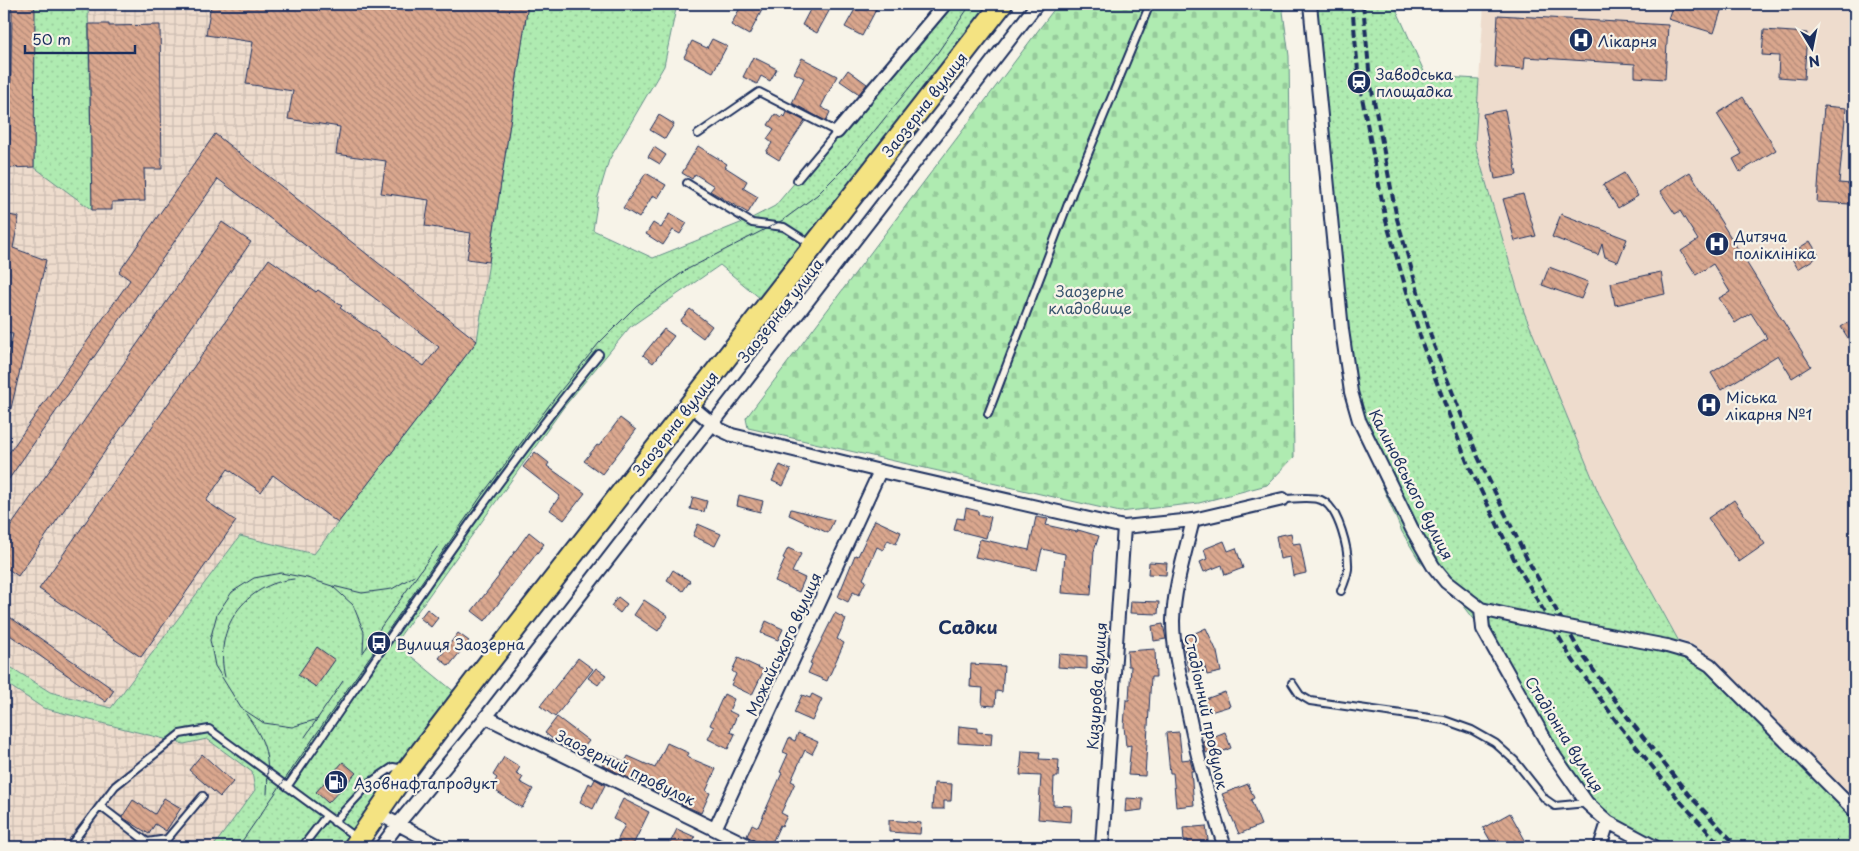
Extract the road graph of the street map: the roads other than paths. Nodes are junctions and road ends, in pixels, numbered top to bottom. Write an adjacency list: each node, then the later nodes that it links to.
1 (945, 4): 6 (street)
2 (1002, 4): 10 (main road, Заозерна вулиця)
3 (1036, 4): 14 (street, Заозерная улица)
4 (1150, 4): 13 (lane)
5 (1310, 4): 20 (street, Калиновського вулиця)
6 (837, 132): 7 (lane); 8 (lane)
7 (698, 134)
8 (797, 180)
9 (687, 183): 10 (lane)
10 (813, 246): 12 (main road, Заозерна вулиця)
11 (600, 354): 24 (lane)
12 (690, 405): 14 (street); 23 (main road, Заозерна вулиця)
13 (988, 414)
14 (713, 424): 15 (street); 22 (street, Заозерная улица)
15 (880, 471): 18 (street); 34 (street, Можайського вулиця)
16 (1283, 499): 17 (street); 19 (lane)
17 (1193, 520): 18 (street); 42 (street, Стадіонний провулок)
18 (1124, 527): 41 (street, Кизирова вулиця)
19 (1342, 591)
20 (1481, 609): 26 (street, Стадіонна вулиця); 28 (street, Калиновського вулиця, bridge)
21 (1292, 683): 26 (lane)
22 (486, 717): 33 (street, Заозерная улица); 34 (street, Заозерний провулок)
23 (407, 770): 29 (main road, Заозерна вулиця); 31 (lane)
24 (287, 787): 27 (lane); 30 (lane)
25 (203, 796): 27 (lane)
26 (1587, 804): 32 (street, Стадіонна вулиця)
27 (100, 806): 36 (lane)
28 (1855, 811)
29 (377, 813): 33 (street); 35 (main road, Заозерна вулиця)
30 (326, 816): 31 (lane); 37 (lane)
31 (334, 822): 35 (lane)
32 (1608, 822): 43 (street); 44 (street, Стадіонна вулиця)
33 (398, 824): 38 (street, Заозерная улица); 39 (street)
34 (715, 829): 40 (street, Заозерний провулок)
35 (356, 844)
36 (70, 847)
37 (302, 847)
38 (381, 847)
39 (441, 847)
40 (751, 847)
41 (1102, 847)
42 (1225, 847)
43 (1600, 847)
44 (1655, 847)

